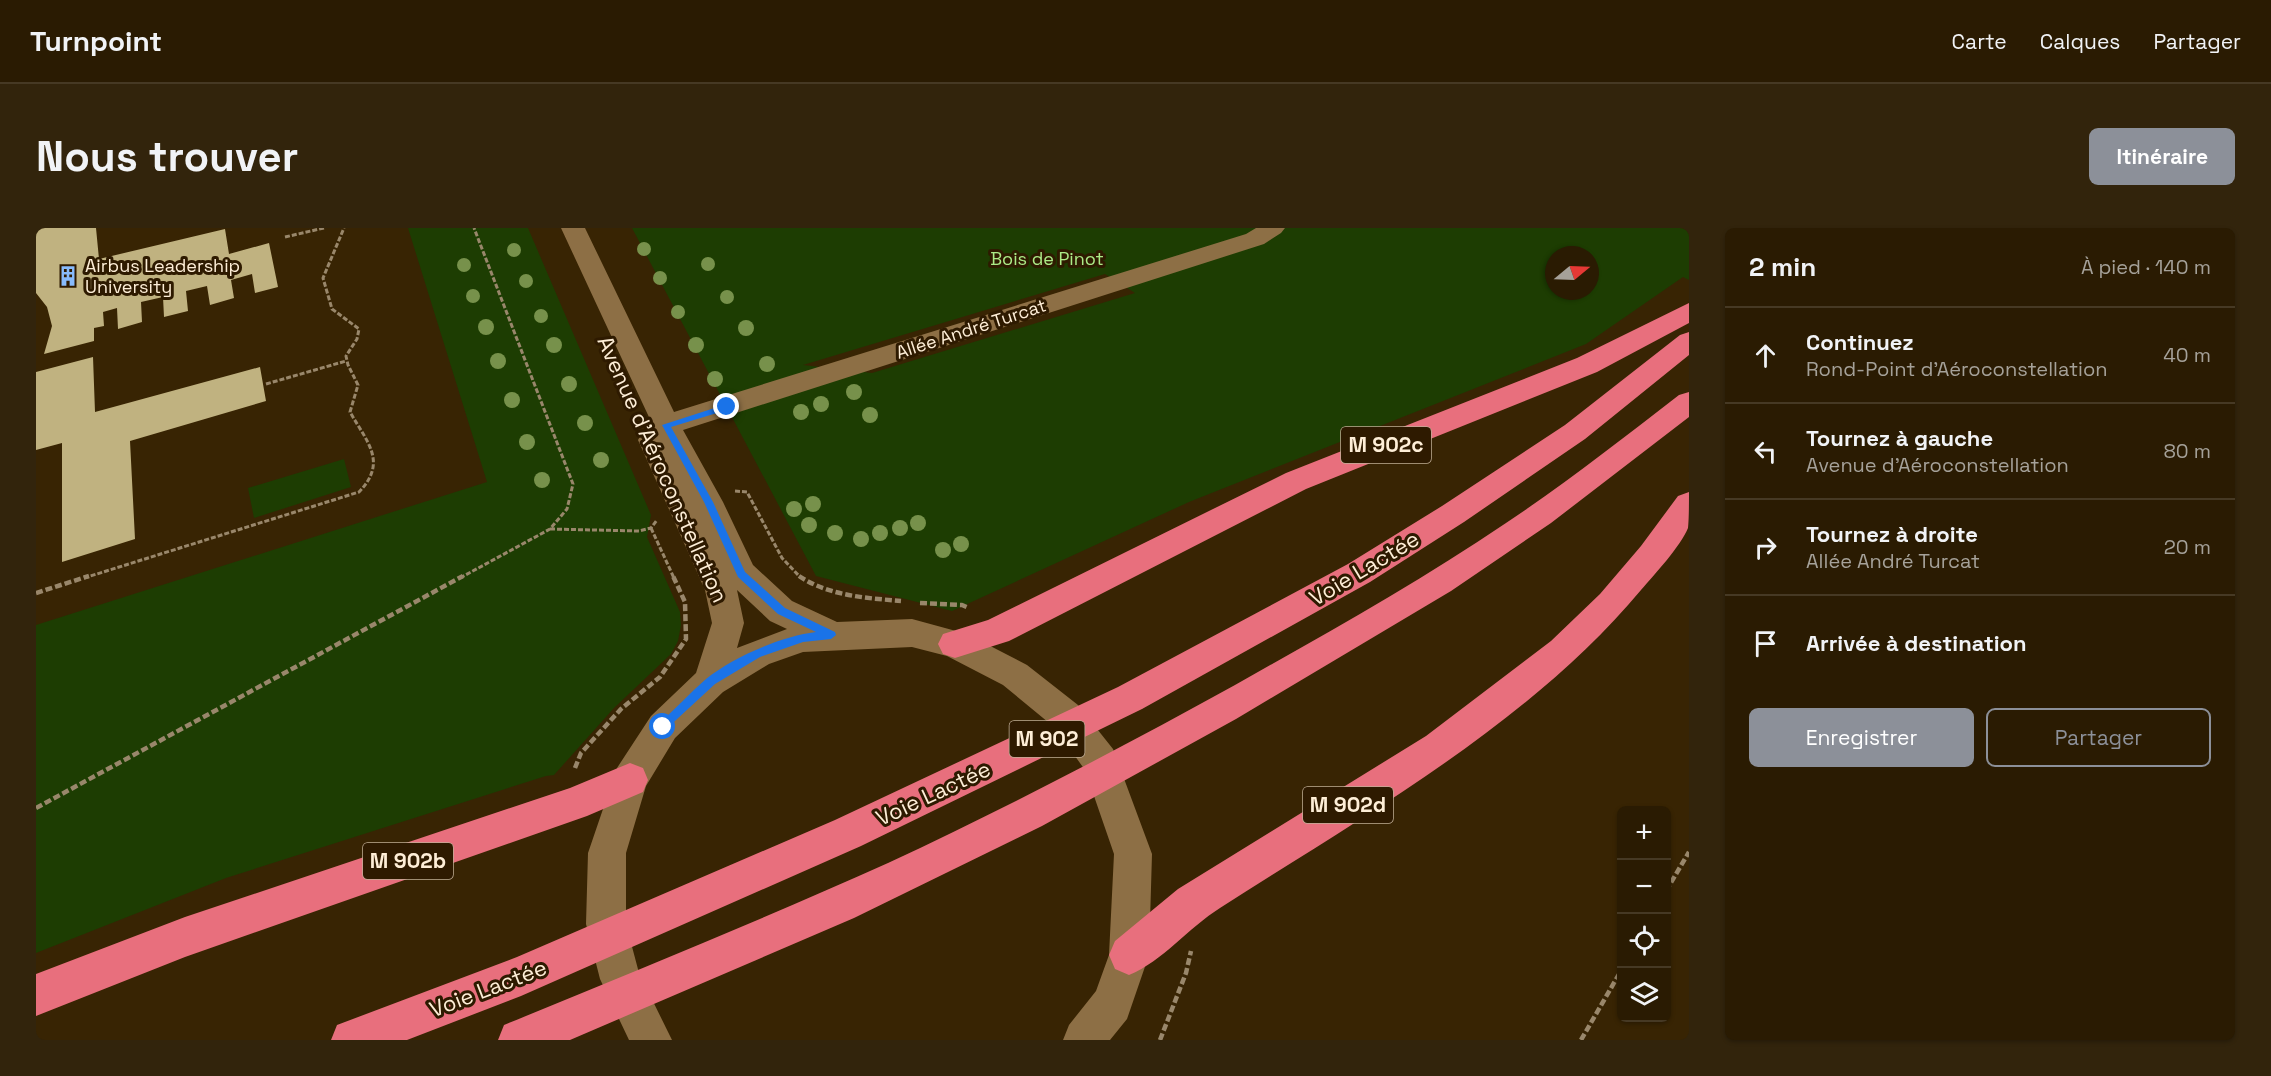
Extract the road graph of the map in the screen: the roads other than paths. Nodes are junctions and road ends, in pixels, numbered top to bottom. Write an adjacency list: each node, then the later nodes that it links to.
1 (554, 228): 11 (street, Avenue d'Aéroconstellation)
2 (573, 228): 7 (street, Avenue d'Aéroconstellation)
3 (1273, 228): 7 (street, Allée André Turcat)
4 (1689, 312): 10 (highway, M 902c)
5 (1689, 341): 15 (highway, Voie Lactée / M 902)
6 (1689, 402): 16 (highway, M 902)
7 (666, 425): 9 (street, Avenue d'Aéroconstellation)
8 (1689, 504): 13 (highway, M 902d)
9 (831, 635): 10 (street); 11 (street)
10 (955, 644): 13 (street)
11 (711, 681): 12 (street)
12 (630, 780): 14 (highway, M 902b); 17 (street)
13 (1129, 955): 18 (street)
14 (36, 995)
15 (352, 1040)
16 (519, 1040)
17 (651, 1040)
18 (1084, 1040)

